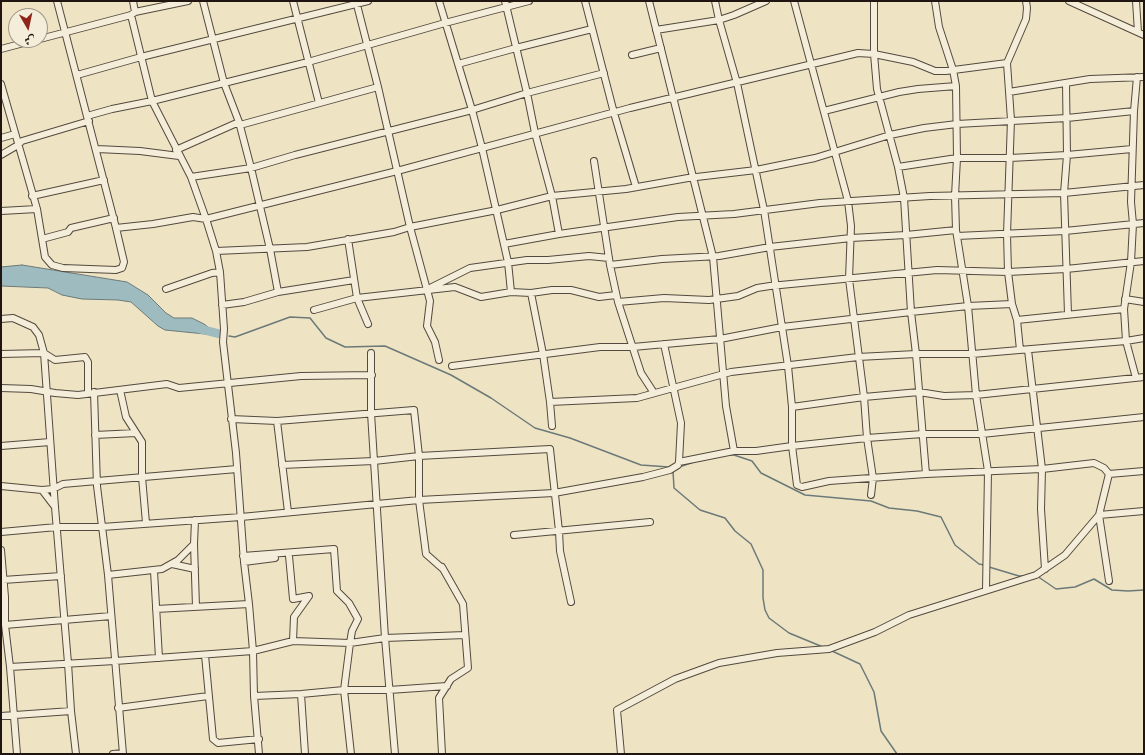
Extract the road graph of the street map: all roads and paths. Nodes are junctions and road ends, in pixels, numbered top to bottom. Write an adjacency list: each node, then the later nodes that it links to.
1 (57, 1): 27 (street)
2 (133, 1): 21 (street)
3 (188, 1): 21 (street)
4 (203, 1): 30 (street)
5 (293, 1): 22 (street)
6 (368, 1): 19 (street)
7 (439, 1): 24 (street)
8 (529, 1): 20 (street)
9 (585, 1): 25 (street)
10 (649, 1): 26 (street)
11 (715, 1): 23 (street)
12 (766, 1): 23 (street)
13 (794, 1): 40 (street)
14 (874, 1): 34 (street)
15 (935, 1): 41 (street)
16 (1026, 1): 38 (street)
17 (1069, 1): 28 (street)
18 (1136, 1): 28 (street)
19 (357, 3): 22 (street); 31 (street)
20 (506, 4): 24 (street); 32 (street)
21 (133, 13): 27 (street); 36 (street)
22 (297, 18): 30 (street); 37 (street)
23 (719, 20): 26 (street); 47 (street)
24 (445, 22): 31 (street); 39 (street)
25 (592, 29): 32 (street); 42 (street)
26 (656, 30): 33 (street)
27 (66, 31): 29 (street); 43 (street)
28 (1141, 33)
29 (48, 37)
30 (214, 40): 36 (street); 46 (street)
31 (367, 44): 37 (street); 51 (street)
32 (516, 48): 39 (street); 53 (street)
33 (661, 48): 35 (street); 55 (street)
34 (874, 54): 40 (street); 41 (street); 54 (street)
35 (632, 56)
36 (141, 57): 43 (street); 57 (street)
37 (308, 62): 46 (street); 58 (street)
38 (1007, 63): 41 (street); 52 (street)
39 (458, 64): 59 (street)
40 (811, 64): 47 (street); 61 (street)
41 (953, 70): 50 (street)
42 (604, 73): 53 (street); 62 (street)
43 (77, 75): 64 (street)
44 (1137, 77): 45 (street); 48 (street); 60 (street)
45 (1144, 77)
46 (224, 83): 57 (street); 66 (street)
47 (737, 83): 55 (street); 86 (street)
48 (1066, 83): 52 (street); 63 (street)
49 (1, 84): 56 (street)
50 (956, 86): 54 (street); 67 (street)
51 (378, 87): 58 (street); 68 (street)
52 (1009, 92): 65 (street)
53 (527, 93): 59 (street); 69 (street)
54 (879, 97): 61 (street); 71 (street)
55 (673, 98): 62 (street); 89 (street)
56 (3, 100): 70 (street)
57 (152, 101): 64 (street); 78 (street)
58 (319, 103): 66 (street)
59 (472, 110): 68 (street); 74 (street)
60 (1134, 111): 63 (street); 76 (street)
61 (824, 112): 77 (street)
62 (614, 113): 69 (street); 92 (street)
63 (1067, 118): 65 (street); 80 (street)
64 (88, 119): 73 (street); 75 (street)
65 (1011, 120): 67 (street); 82 (street)
66 (239, 124): 78 (street); 85 (street)
67 (956, 124): 71 (street); 81 (street)
68 (388, 132): 85 (street); 87 (street)
69 (535, 133): 74 (street); 98 (street)
70 (15, 134): 72 (street); 73 (street)
71 (890, 135): 77 (street); 84 (street)
72 (1, 138)
73 (18, 145): 79 (street); 97 (street)
74 (482, 148): 87 (street); 104 (street)
75 (97, 149): 78 (street); 90 (street)
76 (1132, 149): 80 (street); 93 (street)
77 (835, 152): 86 (street); 101 (street)
78 (178, 153): 88 (street)
79 (1, 155)
80 (1067, 155): 82 (street); 95 (street)
81 (958, 158): 82 (street); 84 (street); 99 (street)
82 (1010, 158): 96 (street)
83 (594, 161): 94 (street)
84 (898, 167): 100 (street)
85 (251, 168): 88 (street); 102 (street)
86 (756, 170): 89 (street); 105 (street)
87 (397, 171): 102 (street); 112 (street)
88 (191, 177): 109 (street)
89 (692, 178): 92 (street); 107 (street)
90 (104, 180): 97 (street); 108 (street)
91 (1144, 185): 93 (street)
92 (636, 187): 94 (street)
93 (1132, 187): 95 (street); 111 (street)
94 (598, 192): 98 (street); 113 (street)
95 (1064, 193): 96 (street); 115 (street)
96 (1009, 195): 99 (street); 118 (street)
97 (32, 196): 103 (street)
98 (552, 196): 104 (street); 117 (street)
99 (955, 196): 100 (street); 116 (street)
100 (904, 198): 101 (street); 119 (street)
101 (848, 201): 105 (street); 120 (street)
102 (259, 206): 109 (street); 125 (street)
103 (36, 209): 106 (street); 121 (street)
104 (496, 210): 112 (street); 123 (street)
105 (764, 210): 107 (street); 124 (street)
106 (1, 211)
107 (703, 215): 113 (street); 127 (street)
108 (114, 218): 114 (street); 121 (street)
109 (206, 219): 114 (street); 126 (street)
110 (1144, 223): 111 (street)
111 (1133, 224): 115 (street); 131 (street)
112 (410, 227): 122 (street); 141 (street)
113 (604, 227): 117 (street); 130 (street)
114 (116, 228): 121 (street)
115 (1065, 231): 118 (street); 132 (street)
116 (957, 233): 118 (street); 119 (street); 133 (street)
117 (559, 234): 123 (street)
118 (1007, 234): 135 (street)
119 (906, 235): 120 (street); 136 (street)
120 (851, 238): 124 (street); 137 (street)
121 (42, 239)
122 (348, 239): 125 (street); 138 (street)
123 (504, 244): 129 (street)
124 (770, 247): 127 (street); 139 (street)
125 (270, 248): 126 (street); 142 (street)
126 (216, 251): 134 (street)
127 (713, 257): 130 (street); 147 (street)
128 (1144, 261): 131 (street)
129 (508, 262): 130 (street); 141 (street); 143 (street)
130 (609, 262): 145 (street)
131 (1131, 262): 132 (street); 148 (street)
132 (1066, 269): 135 (street); 157 (street)
133 (962, 270): 135 (street); 136 (street); 153 (street)
134 (220, 272): 140 (street); 152 (street)
135 (1008, 272): 151 (street)
136 (908, 273): 137 (street); 156 (street)
137 (849, 278): 139 (street); 159 (street)
138 (354, 280): 142 (street); 146 (street)
139 (777, 286): 147 (street); 162 (street)
140 (166, 290)
141 (426, 290): 143 (street); 146 (street); 177 (street)
142 (278, 292): 152 (street)
143 (511, 292): 144 (street)
144 (531, 293): 145 (street); 173 (street)
145 (616, 295): 149 (street)
146 (357, 298): 155 (street); 161 (street)
147 (716, 299): 149 (street); 164 (street)
148 (1125, 299): 150 (street); 154 (street)
149 (618, 302): 167 (street)
150 (1144, 302)
151 (1012, 304): 153 (street); 160 (street)
152 (222, 305): 184 (street)
153 (968, 306): 156 (street); 175 (street)
154 (1124, 309): 157 (street); 165 (street)
155 (314, 310)
156 (911, 312): 159 (street); 174 (street)
157 (1068, 314): 160 (street)
158 (1, 319): 170 (street)
159 (854, 319): 162 (street); 176 (street)
160 (1017, 320): 168 (street)
161 (368, 324)
162 (782, 327): 164 (street); 179 (street)
163 (1144, 338): 165 (street)
164 (720, 339): 166 (street); 180 (street)
165 (1126, 341): 169 (street); 183 (street)
166 (664, 344): 167 (street); 185 (street)
167 (633, 347): 173 (street); 192 (street)
168 (1020, 350): 169 (street); 175 (street)
169 (1028, 350): 188 (street)
170 (44, 353): 172 (street); 189 (street); 191 (street)
171 (371, 353): 181 (street)
172 (1, 354)
173 (543, 354): 178 (street); 195 (street)
174 (916, 354): 175 (street); 176 (street); 190 (street)
175 (972, 354): 193 (street)
176 (858, 357): 179 (street); 194 (street)
177 (439, 360)
178 (452, 366)
179 (788, 366): 180 (street); 196 (street)
180 (724, 374): 185 (street); 211 (street)
181 (372, 375): 184 (street); 197 (street)
182 (1144, 377): 183 (street)
183 (1136, 378): 188 (street)
184 (227, 382): 187 (street); 199 (street)
185 (673, 387): 192 (street); 214 (street)
186 (1, 388): 189 (street)
187 (120, 390): 191 (street); 203 (street)
188 (1032, 390): 193 (street); 202 (street)
189 (46, 392): 191 (street); 208 (street)
190 (919, 392): 193 (street); 194 (street); 204 (street)
191 (91, 393): 206 (street)
192 (654, 393): 195 (street)
193 (976, 395): 205 (street)
194 (864, 397): 196 (street); 207 (street)
195 (550, 402): 201 (street)
196 (792, 407): 210 (street)
197 (371, 413): 200 (street); 212 (street); 213 (street)
198 (1144, 417): 202 (street)
199 (231, 419): 200 (street); 216 (street)
200 (277, 421): 215 (street)
201 (552, 426)
202 (1037, 428): 205 (street); 217 (street)
203 (136, 433): 206 (street); 222 (street)
204 (923, 434): 205 (street); 207 (street); 220 (street)
205 (982, 434): 218 (street)
206 (95, 435): 224 (street)
207 (867, 438): 210 (street); 223 (street)
208 (50, 442): 209 (street); 226 (street)
209 (1, 446)
210 (792, 446): 211 (street); 223 (street)
211 (734, 451): 214 (street)
212 (419, 456): 213 (street); 228 (street); 230 (street)
213 (374, 461): 215 (street); 231 (street)
214 (679, 462): 228 (street)
215 (282, 466): 234 (street)
216 (237, 469): 222 (street); 236 (street)
217 (1042, 469): 218 (street); 221 (street); 252 (street)
218 (988, 471): 220 (street); 258 (street)
219 (1144, 471): 221 (street)
220 (926, 474): 223 (street)
221 (1109, 474): 235 (street)
222 (142, 477): 224 (street); 239 (street)
223 (874, 478): 229 (street)
224 (97, 480): 226 (street); 241 (street)
225 (1, 486): 227 (street)
226 (53, 489): 227 (street); 232 (street)
227 (42, 490): 232 (street)
228 (554, 493): 230 (street); 242 (street)
229 (872, 495)
230 (420, 500): 231 (street); 267 (street)
231 (376, 504): 234 (street); 268 (street)
232 (55, 507): 240 (street)
233 (1144, 511): 235 (street)
234 (288, 512): 236 (street)
235 (1099, 515): 252 (street); 257 (street)
236 (240, 517): 237 (street); 249 (street)
237 (195, 520): 239 (street); 245 (street)
238 (650, 522): 242 (street)
239 (146, 523): 241 (street)
240 (57, 527): 241 (street); 243 (street); 255 (street)
241 (102, 527): 254 (street)
242 (559, 531): 244 (street); 260 (street)
243 (1, 532)
244 (514, 535)
245 (194, 544): 250 (street); 251 (street)
246 (334, 549): 248 (street); 249 (street); 271 (street)
247 (1, 550): 256 (street)
248 (289, 556): 249 (street); 270 (street)
249 (243, 559): 261 (street)
250 (172, 564): 251 (street); 253 (street)
251 (195, 569): 262 (street)
252 (1045, 569): 258 (street)
253 (154, 570): 254 (street); 263 (street)
254 (108, 575): 264 (street)
255 (61, 576): 256 (street); 265 (street)
256 (3, 580): 259 (street)
257 (1109, 581)
258 (986, 590): 298 (street)
259 (3, 597): 266 (street)
260 (571, 602)
261 (249, 604): 262 (street); 272 (street)
262 (196, 607): 263 (street)
263 (156, 609): 274 (street)
264 (110, 616): 265 (street); 275 (street)
265 (65, 621): 266 (street); 276 (street)
266 (5, 625): 269 (street)
267 (465, 635): 268 (street); 278 (street)
268 (385, 638): 271 (street); 280 (street)
269 (4, 639): 277 (street)
270 (293, 641): 271 (street); 272 (street)
271 (350, 643): 279 (street)
272 (253, 651): 273 (street); 283 (street)
273 (205, 655): 274 (street); 282 (street)
274 (159, 658): 275 (street)
275 (115, 661): 276 (street); 284 (street)
276 (68, 663): 277 (street); 285 (street)
277 (10, 667): 286 (street)
278 (447, 686): 280 (street); 297 (street)
279 (344, 690): 280 (street); 281 (street); 295 (street)
280 (389, 690): 296 (street)
281 (301, 694): 283 (street); 294 (street)
282 (208, 696): 284 (street); 288 (street)
283 (254, 696): 288 (street)
284 (118, 708): 292 (street)
285 (71, 711): 286 (street); 290 (street)
286 (13, 715): 287 (street); 289 (street)
287 (1, 716)
288 (259, 739): 293 (street)
289 (17, 754)
290 (76, 754)
291 (113, 754): 292 (street)
292 (123, 754)
293 (260, 754)
294 (305, 754)
295 (351, 754)
296 (395, 754)
297 (442, 754)
298 (621, 754)

